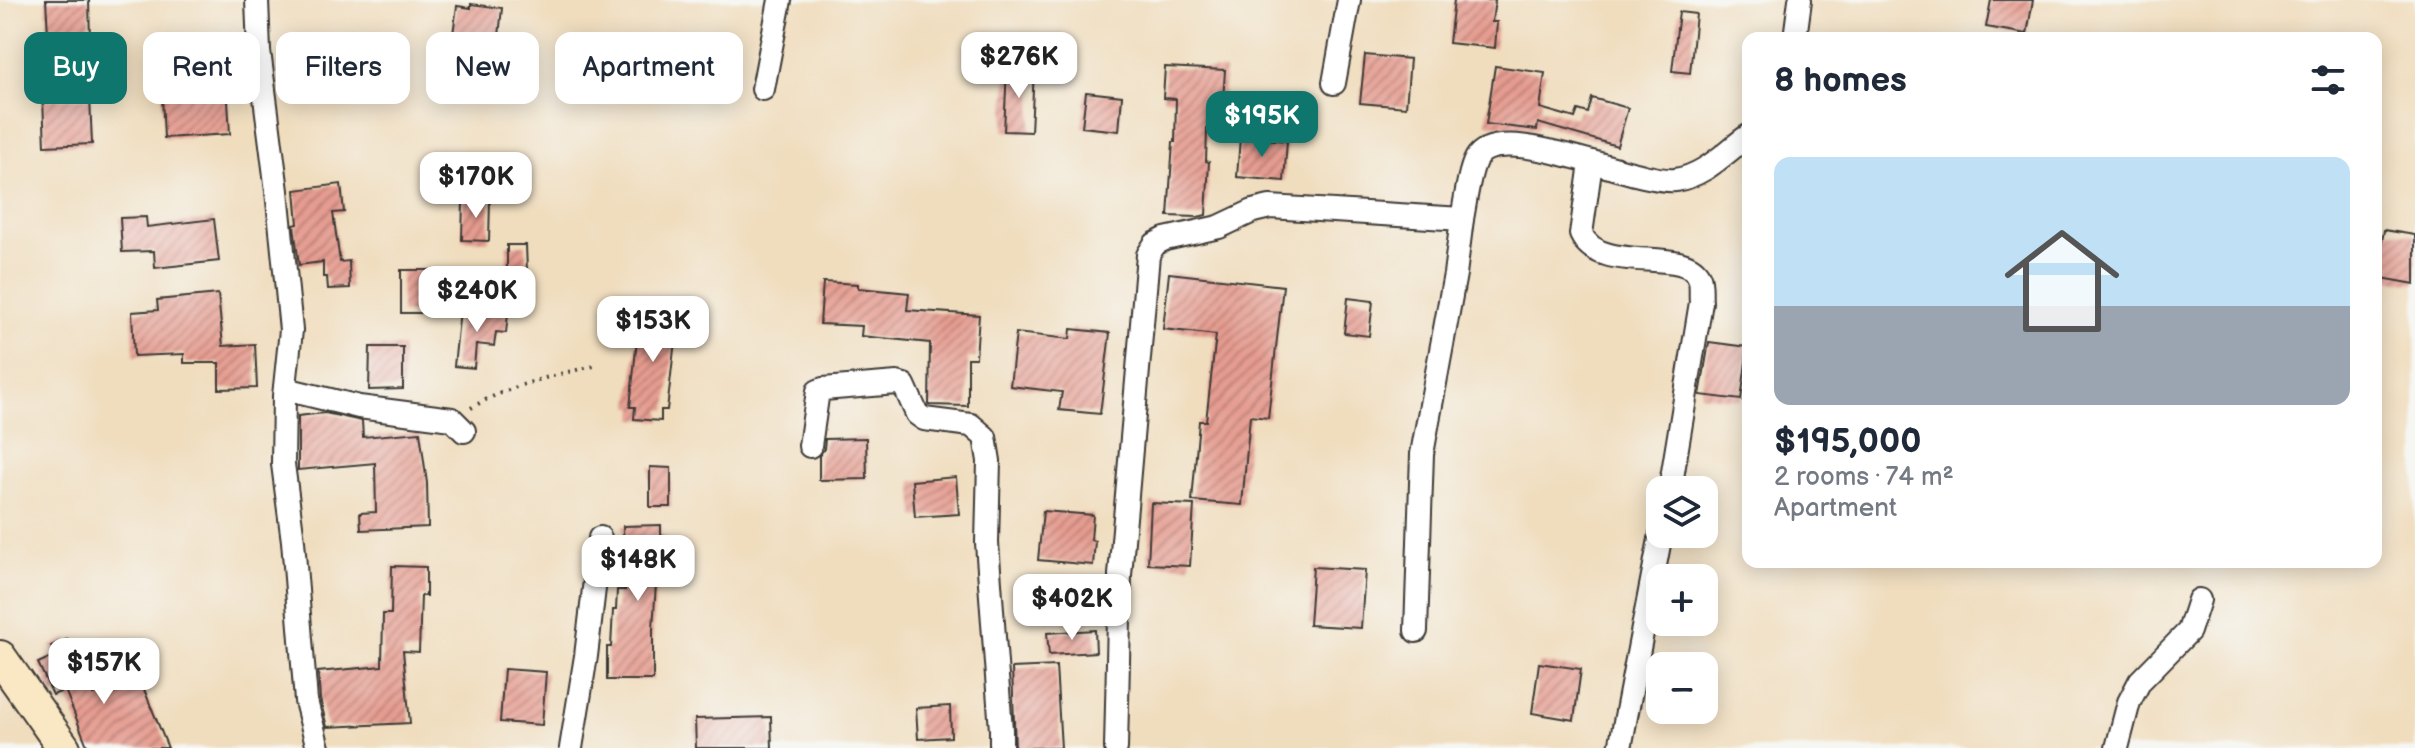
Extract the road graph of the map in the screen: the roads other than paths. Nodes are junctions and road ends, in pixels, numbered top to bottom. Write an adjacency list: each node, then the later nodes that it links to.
1 (257, 0): 11 (street)
2 (780, 0): 7 (street)
3 (1349, 0): 6 (street)
4 (1800, 0): 5 (street)
5 (1796, 32)
6 (1334, 83)
7 (763, 89)
8 (1742, 142): 9 (street)
9 (1591, 163): 10 (street); 14 (street)
10 (1462, 219): 18 (street); 24 (street)
11 (285, 389): 12 (street); 21 (street)
12 (458, 425)
13 (810, 446): 23 (street)
14 (1672, 476)
15 (600, 538): 22 (street)
16 (1658, 548): 25 (street)
17 (2199, 600): 26 (street)
18 (1416, 631)
19 (6, 676): 20 (street)
20 (64, 748)
21 (318, 748)
22 (571, 748)
23 (1001, 748)
24 (1116, 748)
25 (1620, 748)
26 (2117, 748)

